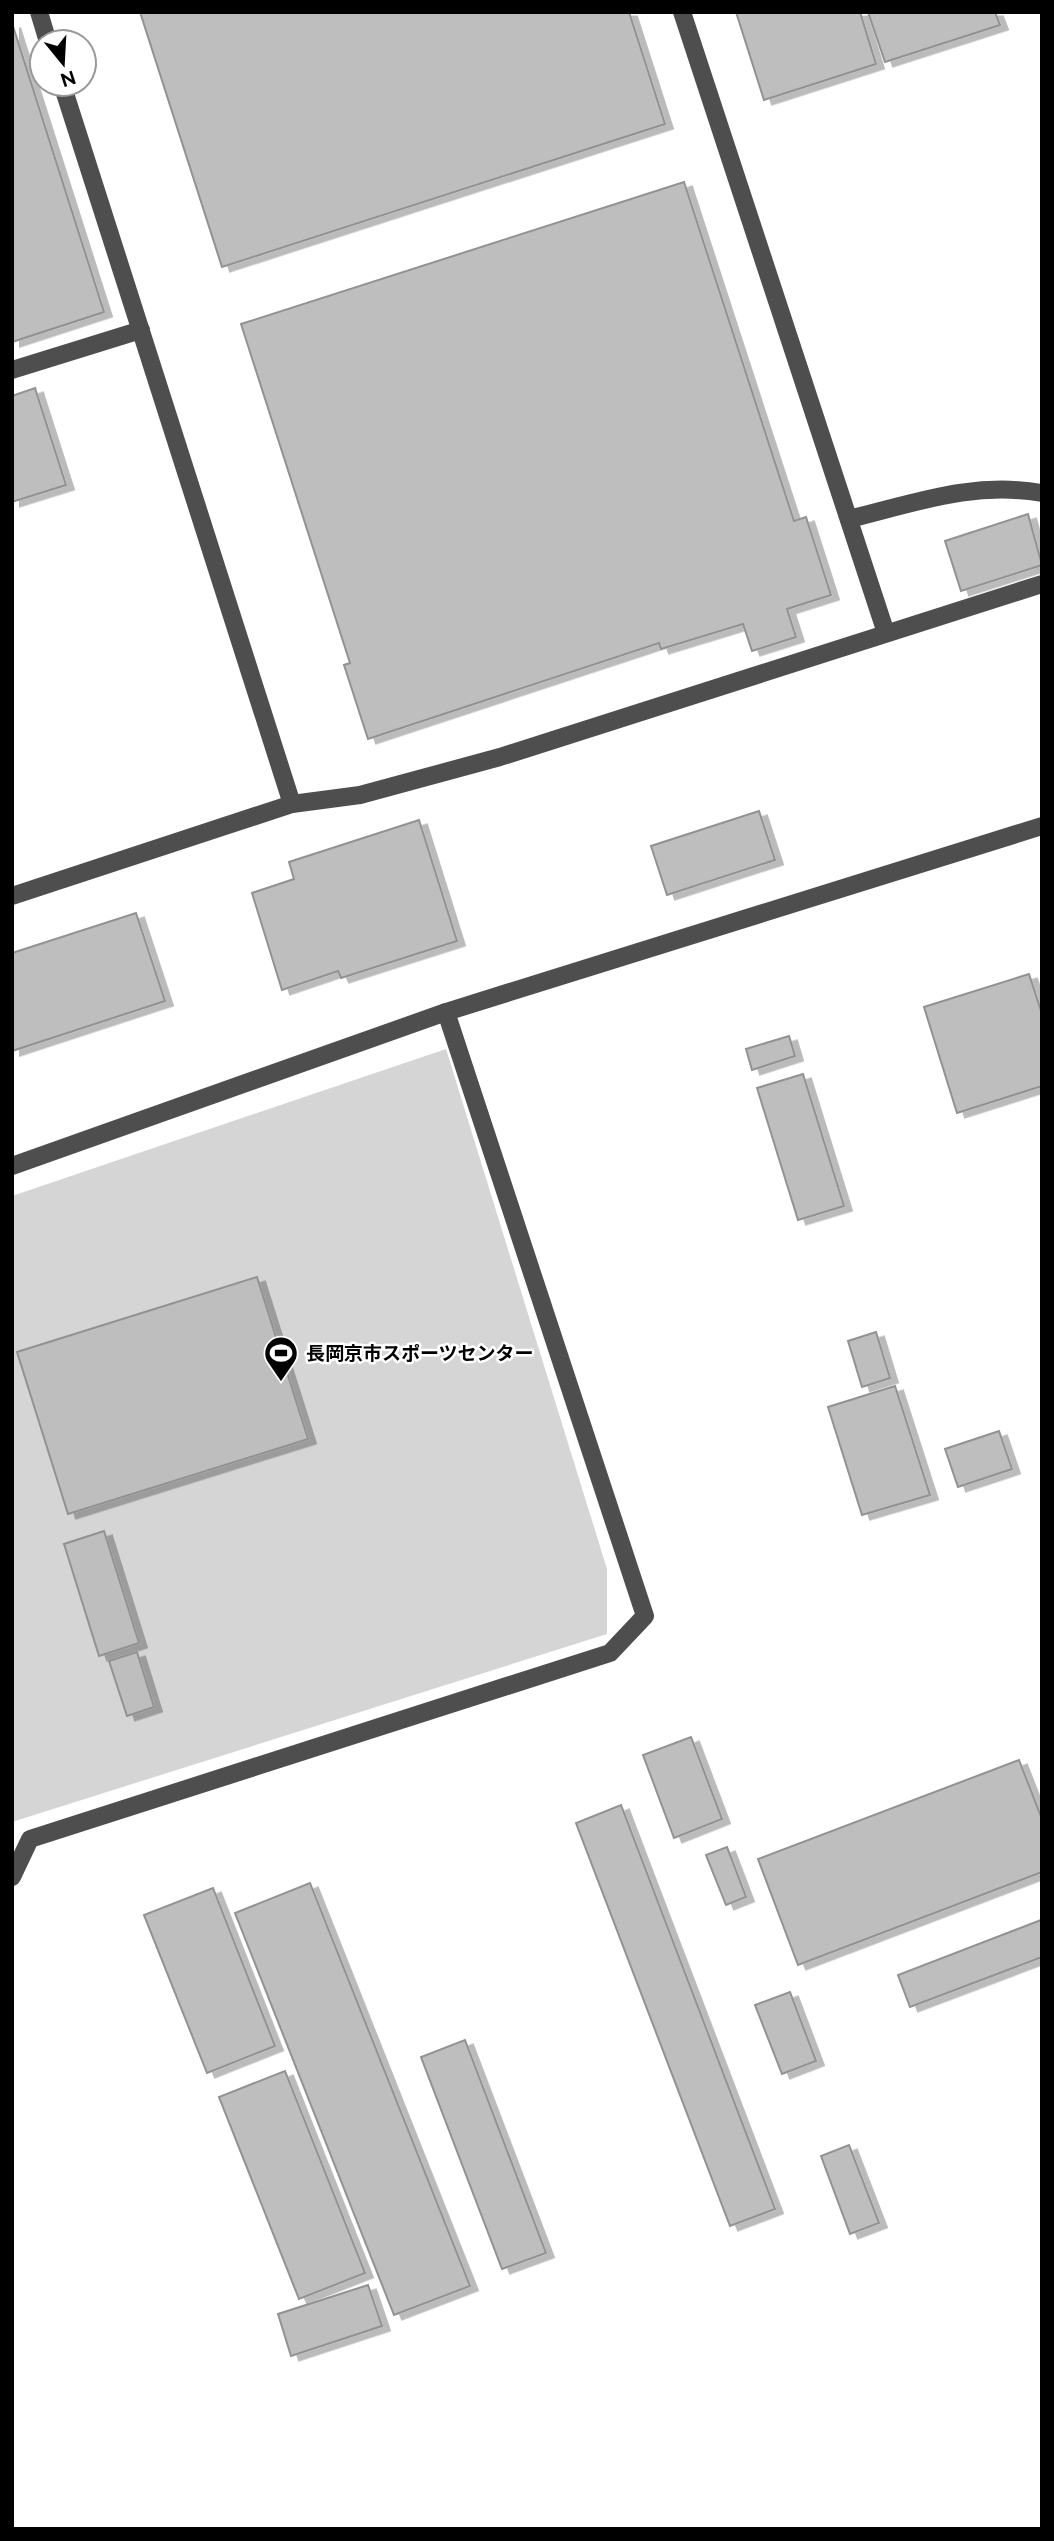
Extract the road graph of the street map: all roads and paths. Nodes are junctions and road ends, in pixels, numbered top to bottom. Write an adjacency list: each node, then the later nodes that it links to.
1 (682, 12): 6 (street)
2 (66, 98): 3 (street)
3 (141, 330): 4 (street); 9 (street)
4 (12, 370)
5 (1042, 493): 6 (street)
6 (849, 519): 8 (street)
7 (1042, 584): 8 (street)
8 (886, 633): 9 (street)
9 (292, 804): 11 (street)
10 (1042, 825): 12 (street)
11 (12, 896)
12 (446, 1012): 13 (street); 14 (street)
13 (12, 1166)
14 (12, 1877)

